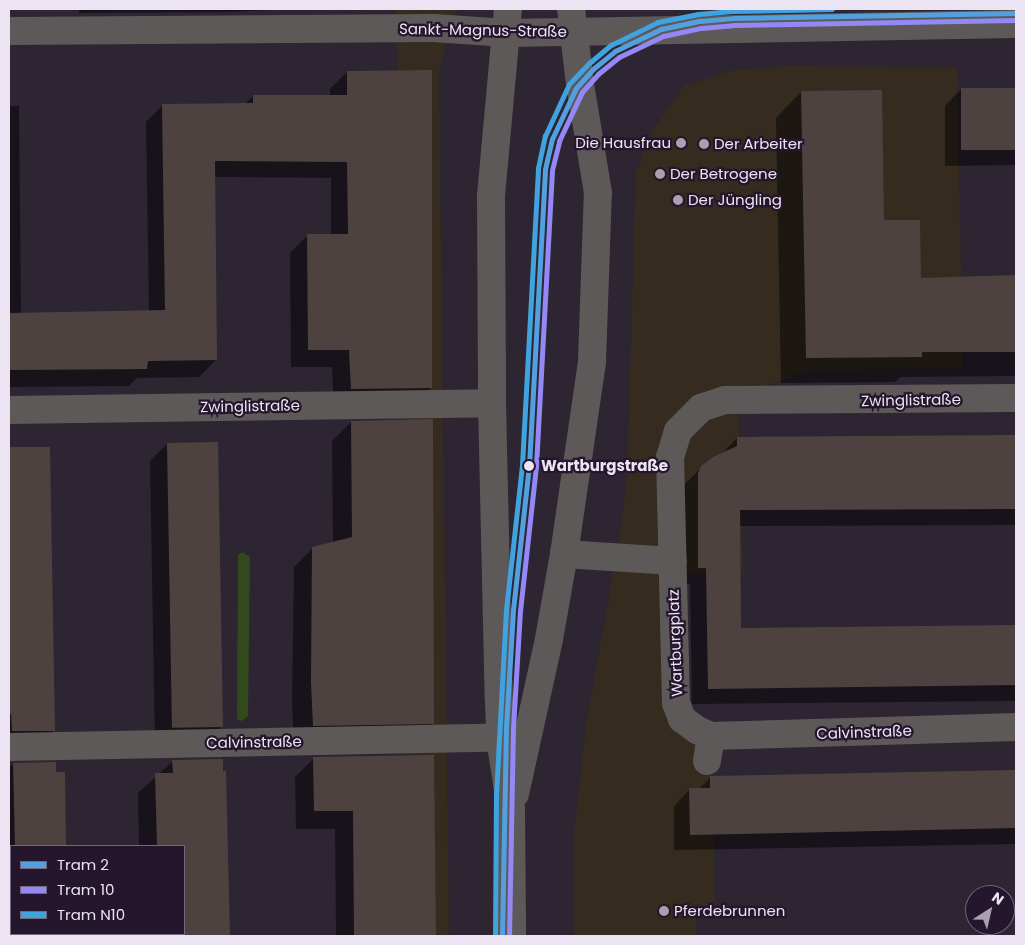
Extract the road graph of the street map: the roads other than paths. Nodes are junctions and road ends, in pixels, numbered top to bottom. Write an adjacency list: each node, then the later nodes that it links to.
1 (572, 20): 2 (street, Sankt-Magnus-Straße); 3 (street, Sankt-Magnus-Straße); 9 (street)
2 (508, 21): 4 (street, Sankt-Magnus-Straße); 7 (street)
3 (1016, 24)
4 (9, 32)
5 (1016, 398): 6 (street, Zwinglistraße)
6 (806, 401): 10 (street, Wartburgplatz)
7 (492, 403): 8 (street, Zwinglistraße); 12 (street)
8 (9, 410)
9 (564, 554): 10 (street); 15 (street)
10 (673, 561): 14 (street, Wartburgplatz)
11 (1016, 728): 14 (street, Calvinstraße)
12 (500, 738): 13 (street, Calvinstraße); 15 (street)
13 (9, 746)
14 (709, 748)
15 (512, 810): 16 (street)
16 (512, 936)

